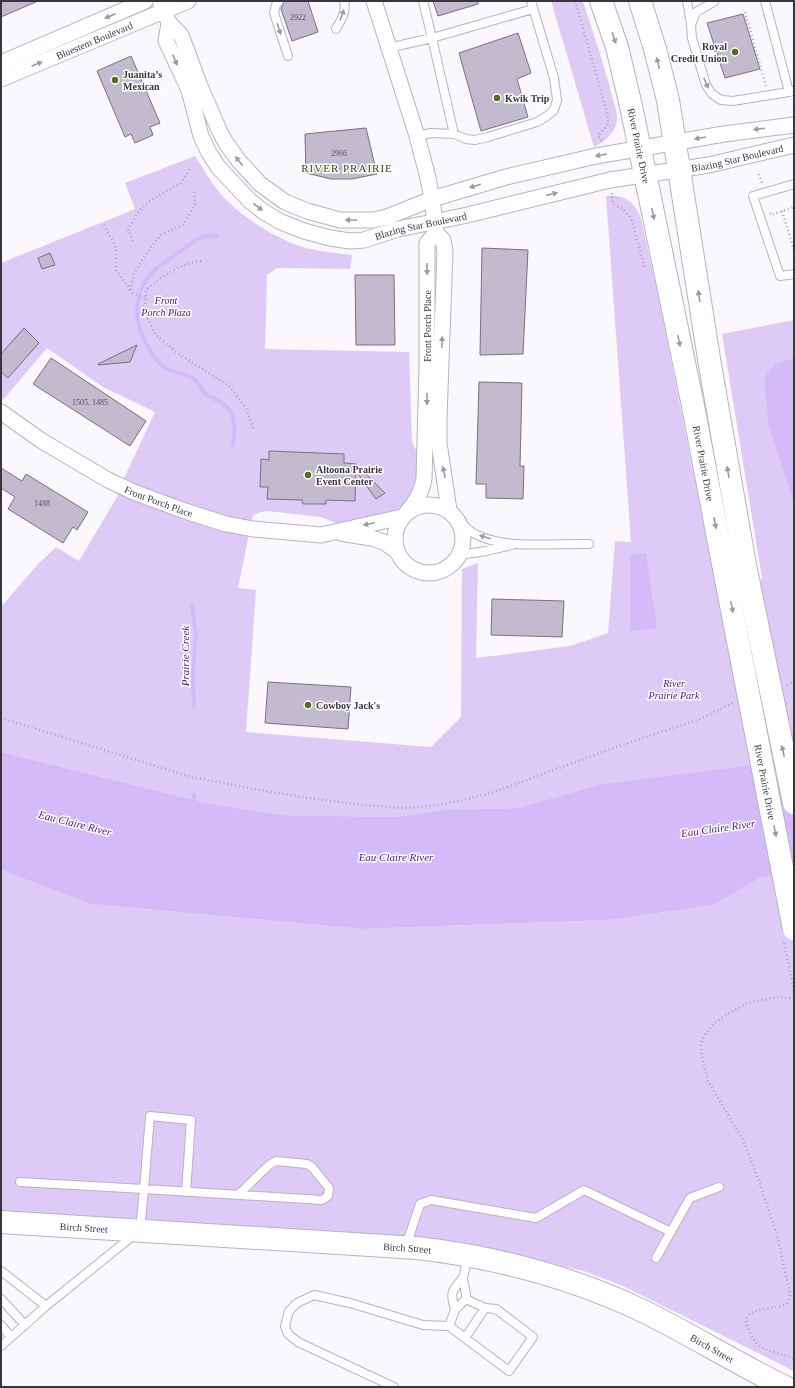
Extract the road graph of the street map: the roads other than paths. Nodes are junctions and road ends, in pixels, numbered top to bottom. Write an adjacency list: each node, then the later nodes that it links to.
1 (145, 1): 20 (street, Bluestem Boulevard, one-way to 20)
2 (188, 1): 14 (street, Bluestem Boulevard)
3 (278, 1): 19 (lane, one-way to 19)
4 (344, 1): 16 (lane, one-way to 4)
5 (374, 1): 18 (street, Front Porch Place)
6 (423, 1): 17 (lane)
7 (531, 1): 13 (lane)
8 (601, 1): 28 (main road, River Prairie Drive, one-way to 28)
9 (640, 1): 26 (main road, River Prairie Drive, one-way to 9)
10 (687, 1): 15 (lane)
11 (765, 1): 22 (lane)
12 (714, 2): 15 (lane)
13 (533, 10): 17 (lane); 24 (lane)
14 (164, 12): 21 (street, Bluestem Boulevard, one-way to 14); 32 (street, Blazing Star Boulevard, one-way to 14); 33 (street, Blazing Star Boulevard, one-way to 33)
15 (691, 25): 22 (lane, one-way to 22)
16 (336, 29)
17 (432, 38): 18 (lane); 24 (lane)
18 (388, 48): 25 (street, Front Porch Place)
19 (288, 56)
20 (1, 63)
21 (1, 79)
22 (792, 91)
23 (794, 124): 26 (street, Blazing Star Boulevard, one-way to 26)
24 (454, 134): 25 (lane)
25 (417, 136): 32 (street, Front Porch Place)
26 (675, 142): 28 (street, Blazing Star Boulevard); 29 (main road, River Prairie Drive)
27 (794, 145): 29 (street, Blazing Star Boulevard)
28 (639, 148): 30 (main road, River Prairie Drive); 32 (street, Blazing Star Boulevard, one-way to 32)
29 (679, 171): 30 (street, Blazing Star Boulevard); 43 (main road, River Prairie Drive, one-way to 29)
30 (644, 176): 33 (street, Blazing Star Boulevard, one-way to 30); 43 (main road, River Prairie Drive, one-way to 43)
31 (794, 184): 34 (lane)
32 (432, 199): 33 (street, Front Porch Place)
33 (435, 227): 36 (street, Front Porch Place, one-way to 36); 37 (street, Front Porch Place, one-way to 33)
34 (794, 274)
35 (1, 412): 38 (street, Front Porch Place)
36 (405, 515): 37 (street); 38 (street, one-way to 38); 41 (street, Front Porch Place)
37 (454, 515): 39 (lane, one-way to 37); 42 (street, Front Porch Place)
38 (336, 532): 41 (street)
39 (516, 544): 40 (lane); 42 (lane)
40 (589, 544)
41 (397, 551): 42 (street)
42 (459, 555)
43 (734, 567): 44 (main road, River Prairie Drive, one-way to 43, bridge); 45 (main road, River Prairie Drive, one-way to 45, bridge)
44 (794, 803)
45 (794, 929)
46 (20, 1182): 48 (lane)
47 (719, 1187): 53 (lane)
48 (144, 1189): 49 (lane); 49 (lane); 52 (lane)
49 (186, 1192): 50 (lane)
50 (238, 1195): 50 (lane)
51 (1, 1222): 52 (main road, Birch Street)
52 (140, 1230): 54 (main road, Birch Street); 61 (lane)
53 (671, 1232): 54 (lane); 56 (lane)
54 (406, 1247): 55 (main road, Birch Street)
55 (468, 1255): 58 (lane); 71 (main road, Birch Street)
56 (656, 1258)
57 (1, 1271): 61 (lane)
58 (463, 1278): 60 (lane); 63 (lane)
59 (1, 1299): 65 (lane)
60 (466, 1299): 62 (lane); 63 (lane)
61 (46, 1306): 65 (lane)
62 (485, 1308): 68 (lane); 68 (lane)
63 (455, 1310): 66 (lane)
64 (1, 1325): 67 (lane)
65 (25, 1325): 67 (lane)
66 (449, 1326): 68 (lane); 70 (lane)
67 (11, 1337): 69 (lane)
68 (465, 1338)
69 (1, 1346)
70 (394, 1387)
71 (785, 1387)

